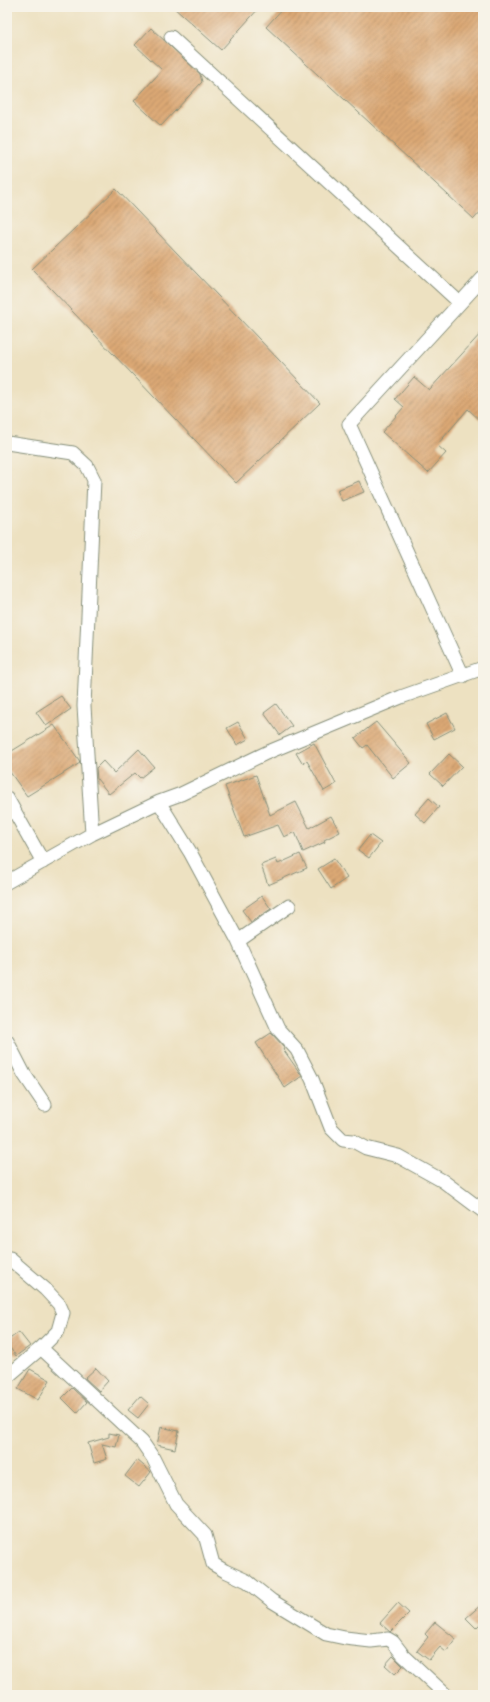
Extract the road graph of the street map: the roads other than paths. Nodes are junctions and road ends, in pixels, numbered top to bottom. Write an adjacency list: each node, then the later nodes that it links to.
1 (171, 38): 3 (street)
2 (483, 278): 3 (street)
3 (460, 303): 6 (street)
4 (7, 443): 9 (street)
5 (483, 668): 6 (street)
6 (463, 676): 8 (street)
7 (7, 798): 10 (street)
8 (159, 802): 9 (street); 13 (street)
9 (92, 834): 10 (street)
10 (44, 862): 11 (street)
11 (7, 882)
12 (289, 906): 13 (street)
13 (238, 941): 16 (street)
14 (7, 1041): 15 (street)
15 (46, 1105)
16 (483, 1211)
17 (10, 1259): 18 (street)
18 (41, 1348): 19 (street); 20 (street)
19 (7, 1377)
20 (446, 1695)

